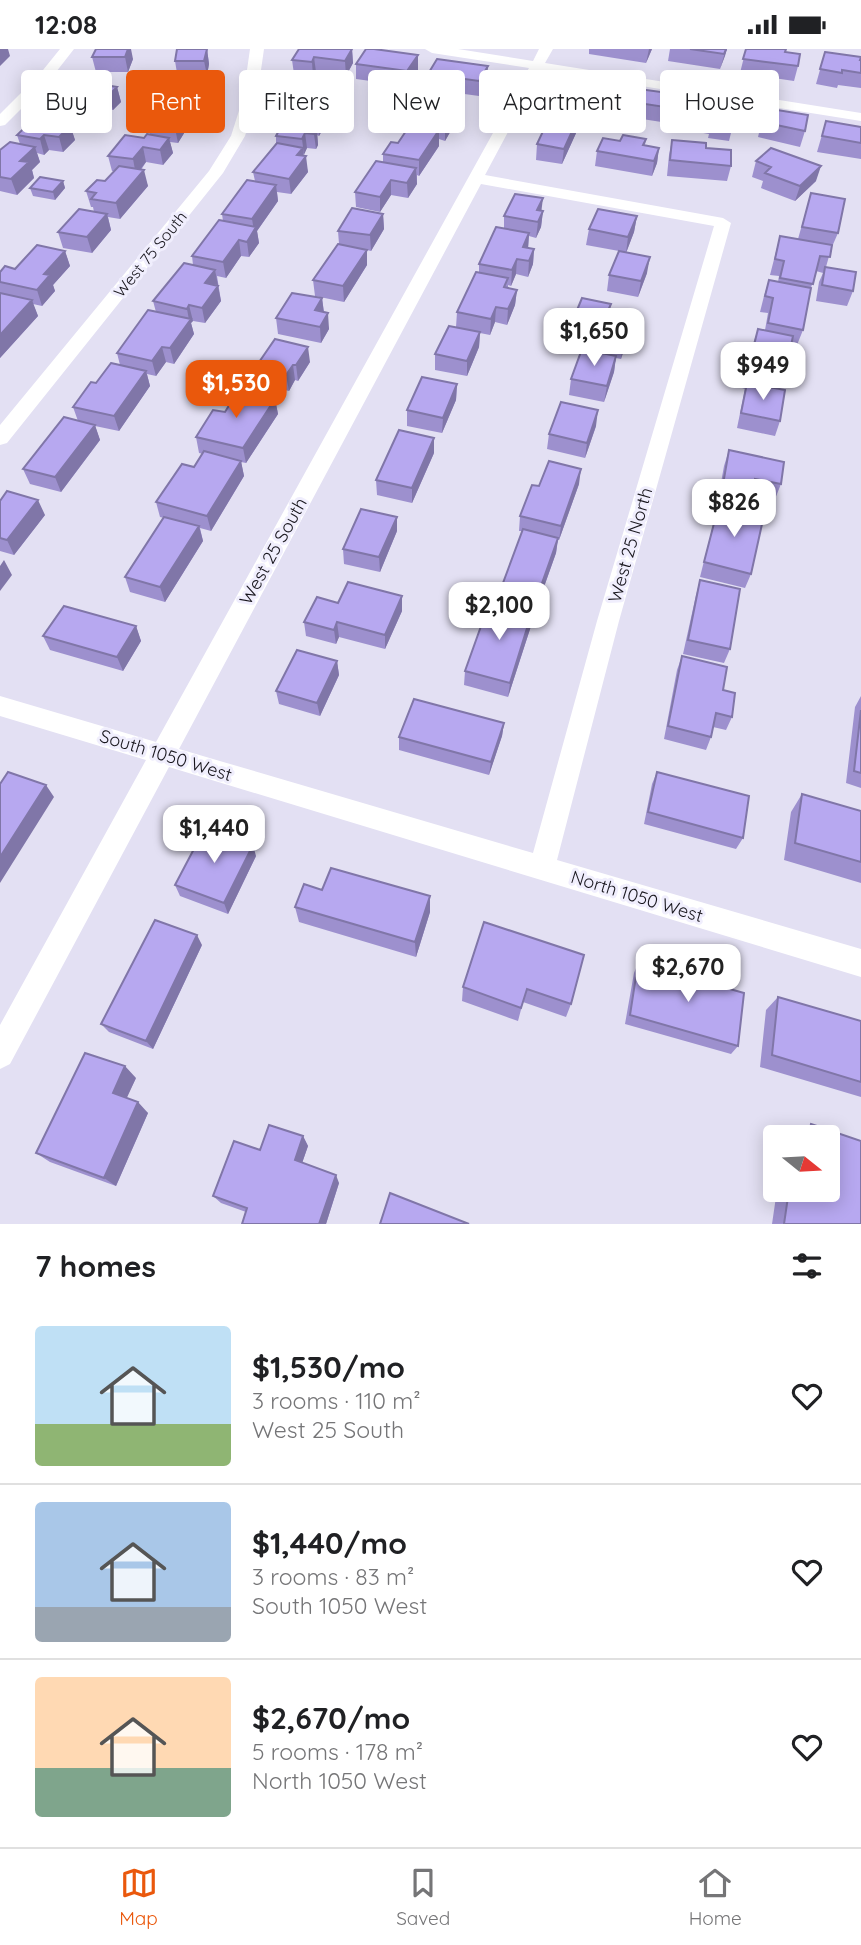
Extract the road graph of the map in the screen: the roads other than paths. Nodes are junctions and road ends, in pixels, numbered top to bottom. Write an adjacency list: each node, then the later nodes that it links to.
1 (67, 49): 6 (street)
2 (257, 49): 8 (street, West 75 South)
3 (432, 49): 4 (street)
4 (541, 57): 5 (street); 7 (street, West 25 South)
5 (861, 117)
6 (0, 122)
7 (475, 179): 10 (street, West 25 South); 12 (street, West 25 North)
8 (0, 438)
9 (0, 706): 10 (street, South 1050 West)
10 (163, 754): 11 (street, South 1050 West); 14 (street, West 25 South)
11 (413, 829): 12 (street, North 1050 West)
12 (542, 867): 13 (street, North 1050 West)
13 (861, 963)
14 (0, 1054)

